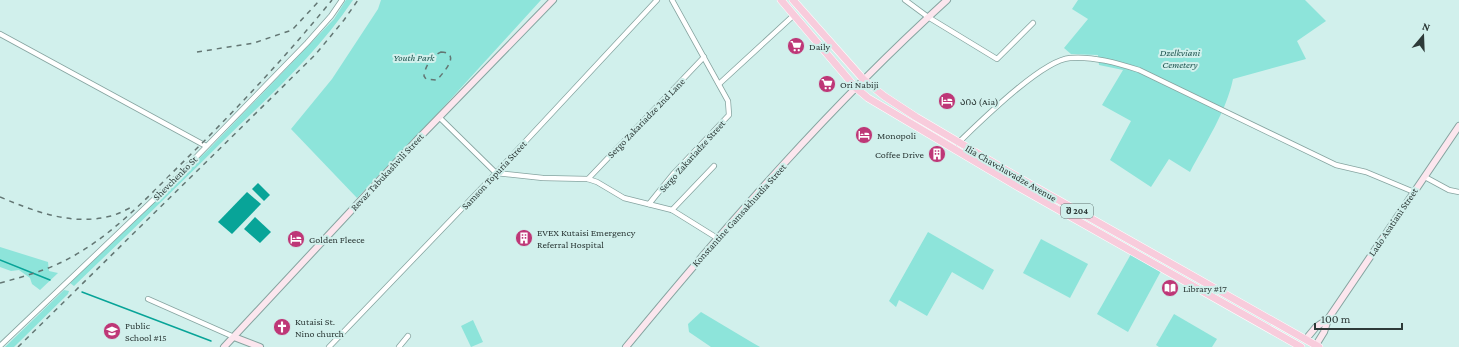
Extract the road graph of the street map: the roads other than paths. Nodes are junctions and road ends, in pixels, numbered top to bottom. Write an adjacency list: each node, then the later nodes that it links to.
1 (342, 0): 20 (street, Shevchenko St)
2 (553, 0): 17 (main road, Revaz Tabukashvili Street)
3 (658, 0): 22 (street, Samson Topuria Street)
4 (672, 0): 13 (street, Sergo Zakariadze Street)
5 (781, 0): 9 (main road, Ilia Chavchavadze Avenue / შ 204)
6 (793, 0): 14 (main road, Ilia Chavchavadze Avenue / შ 204)
7 (905, 0): 10 (street)
8 (947, 0): 10 (main road, Konstantine Gamsakhurdia Street)
9 (794, 15): 15 (street); 16 (main road, Ilia Chavchavadze Avenue / შ 204)
10 (928, 17): 11 (street); 14 (main road, Konstantine Gamsakhurdia Street)
11 (1033, 23)
12 (0, 34): 20 (street)
13 (704, 57): 15 (street, Sergo Zakariadze Street); 24 (street, Sergo Zakariadze 2nd Lane)
14 (864, 80): 16 (main road, Konstantine Gamsakhurdia Street); 19 (main road, Ilia Chavchavadze Avenue / შ 204)
15 (719, 84): 27 (street, Sergo Zakariadze Street)
16 (856, 88): 29 (main road, Konstantine Gamsakhurdia Street); 42 (main road, Ilia Chavchavadze Avenue / შ 204)
17 (439, 117): 22 (street); 33 (main road, Revaz Tabukashvili Street)
18 (1459, 126): 23 (main road, Lado Asatiani Street)
19 (958, 142): 25 (street); 34 (main road, Ilia Chavchavadze Avenue / შ 204)
20 (206, 146): 35 (street, Shevchenko St)
21 (714, 166): 28 (street)
22 (496, 173): 24 (street); 39 (street, Samson Topuria Street)
23 (1425, 177): 25 (main road, Lado Asatiani Street); 26 (street)
24 (588, 179): 27 (street)
25 (1414, 192): 31 (main road, Lado Asatiani Street)
26 (1459, 192)
27 (649, 204): 28 (street)
28 (672, 210): 29 (street)
29 (716, 238): 41 (main road, Konstantine Gamsakhurdia Street)
30 (148, 299): 33 (street)
31 (1328, 319): 34 (main road, Lado Asatiani Street); 36 (main road, Lado Asatiani Street)
32 (408, 336): 40 (street)
33 (234, 337): 37 (main road, Revaz Tabukashvili Street); 38 (main road)
34 (1306, 339): 36 (main road, Ilia Chavchavadze Avenue / შ 204); 42 (main road)
35 (0, 346)
36 (1317, 346)
37 (224, 347)
38 (260, 347)
39 (329, 347)
40 (399, 347)
41 (626, 347)
42 (1301, 347)

